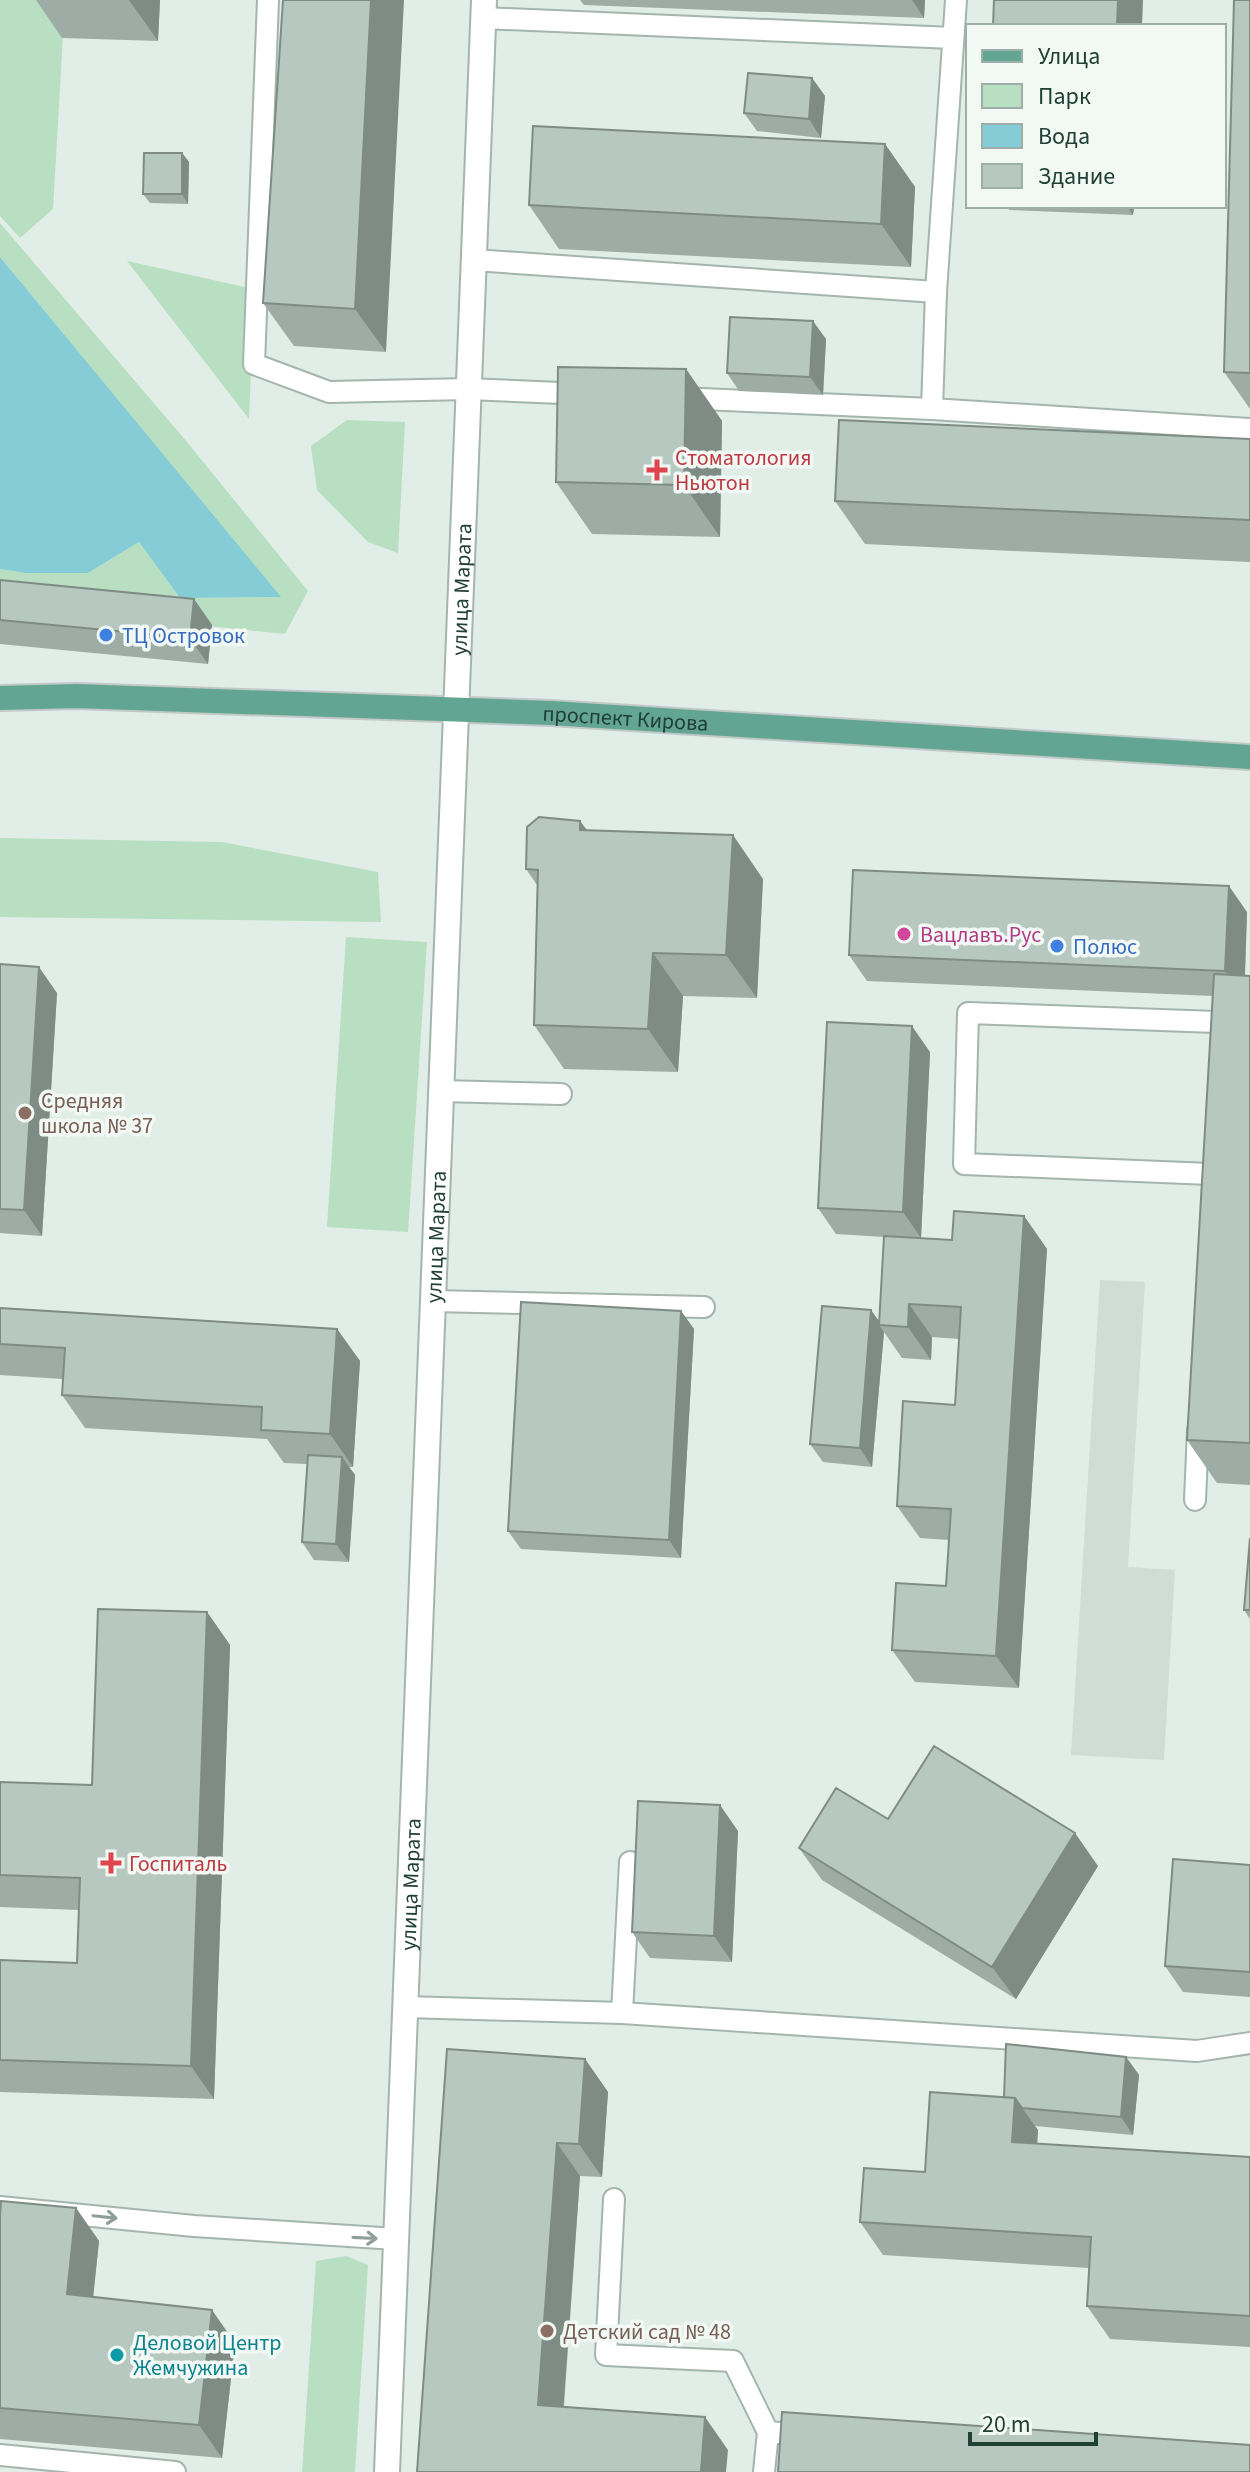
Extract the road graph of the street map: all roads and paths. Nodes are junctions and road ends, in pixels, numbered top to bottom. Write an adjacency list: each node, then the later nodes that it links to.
1 (268, 0): 7 (lane)
2 (956, 0): 4 (lane)
3 (484, 9): 4 (lane); 5 (street, улица Марата)
4 (953, 38): 6 (lane)
5 (474, 260): 6 (lane); 7 (street, улица Марата)
6 (936, 292): 10 (lane)
7 (468, 389): 8 (lane); 13 (street, улица Марата)
8 (608, 395)
9 (654, 397): 10 (lane)
10 (932, 409): 11 (lane)
11 (1250, 429)
12 (0, 698): 13 (main road, проспект Кирова)
13 (456, 710): 14 (main road, проспект Кирова); 16 (street, улица Марата)
14 (1250, 757)
15 (1250, 1006): 18 (lane)
16 (441, 1091): 17 (lane); 19 (street, улица Марата)
17 (561, 1094)
18 (1210, 1174)
19 (433, 1301): 20 (lane); 24 (street, улица Марата)
20 (704, 1307)
21 (1199, 1407): 22 (lane)
22 (1195, 1500)
23 (630, 1862): 25 (lane)
24 (405, 2007): 25 (lane); 29 (street, улица Марата)
25 (622, 2013): 26 (lane)
26 (1250, 2043)
27 (614, 2199): 30 (lane)
28 (0, 2207): 29 (lane, one-way to 29)
29 (396, 2239): 34 (street, улица Марата)
30 (768, 2432): 31 (lane); 35 (lane)
31 (830, 2437)
32 (0, 2455): 33 (lane)
33 (175, 2472)
34 (387, 2472)
35 (764, 2472)

